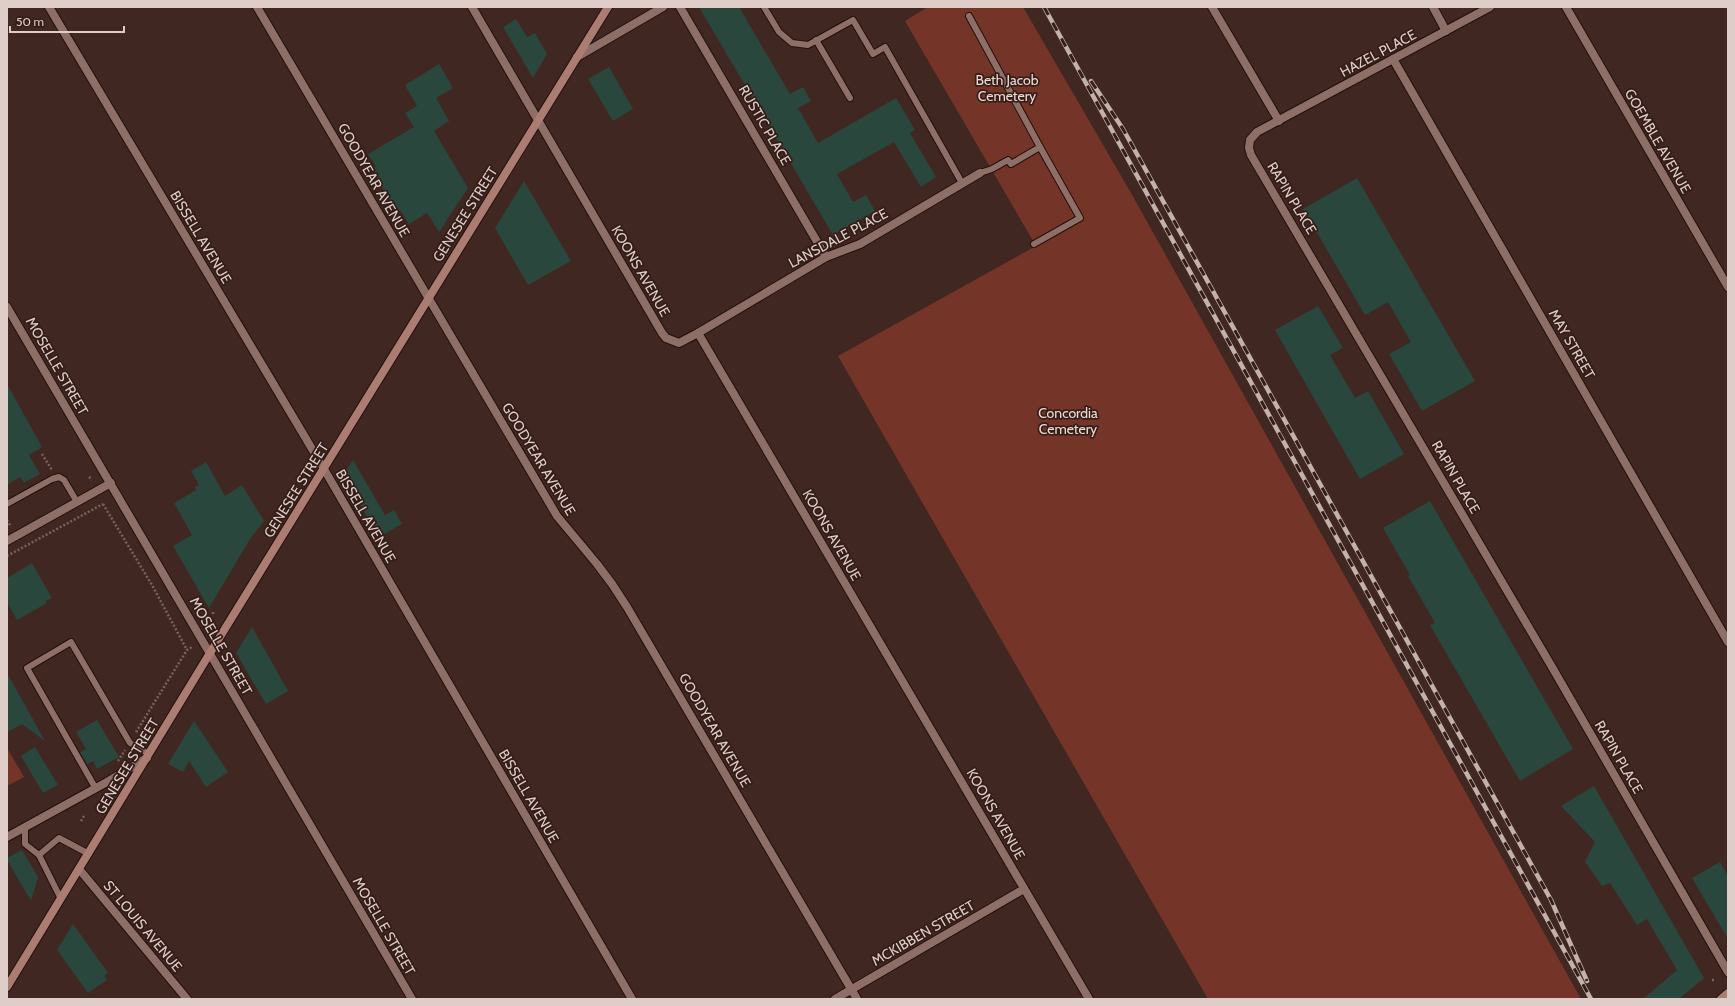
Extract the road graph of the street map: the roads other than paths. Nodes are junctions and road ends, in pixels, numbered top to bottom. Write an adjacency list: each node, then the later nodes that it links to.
1 (49, 7): 29 (street, BISSELL AVENUE)
2 (258, 7): 26 (street, GOODYEAR AVENUE)
3 (472, 7): 18 (street, KOONS AVENUE)
4 (608, 7): 15 (main road, GENESEE STREET)
5 (663, 7): 15 (street)
6 (680, 7): 24 (street, RUSTIC PLACE)
7 (764, 7): 14 (lane)
8 (1212, 7): 19 (street)
9 (1432, 7): 13 (street)
10 (1490, 7): 13 (street, HAZEL PLACE)
11 (1566, 7): 25 (street, GOEMBLE AVENUE)
12 (969, 16): 20 (lane)
13 (1446, 31): 16 (street, HAZEL PLACE)
14 (816, 40): 17 (lane); 22 (lane)
15 (577, 57): 18 (main road, GENESEE STREET)
16 (1393, 59): 19 (street, HAZEL PLACE); 34 (street, MAY STREET)
17 (850, 98)
18 (538, 119): 26 (main road, GENESEE STREET); 28 (street, KOONS AVENUE)
19 (1279, 121): 45 (street, RAPIN PLACE)
20 (1040, 147): 21 (lane, LANSDALE PLACE); 23 (lane)
21 (980, 173): 22 (street, LANSDALE PLACE)
22 (962, 183): 24 (street, LANSDALE PLACE)
23 (1034, 244)
24 (826, 257): 28 (street, LANSDALE PLACE)
25 (1728, 287)
26 (428, 298): 29 (main road, GENESEE STREET); 47 (street, GOODYEAR AVENUE)
27 (8, 310): 30 (street, MOSELLE STREET)
28 (698, 333): 43 (street, KOONS AVENUE)
29 (324, 469): 35 (main road, GENESEE STREET); 51 (street, BISSELL AVENUE)
30 (111, 483): 31 (street); 35 (street, MOSELLE STREET)
31 (77, 502): 32 (lane); 33 (street)
32 (7, 504)
33 (7, 541)
34 (1728, 642)
35 (210, 653): 36 (main road, GENESEE STREET); 50 (street, MOSELLE STREET)
36 (148, 756): 37 (street); 37 (lane); 40 (main road, GENESEE STREET)
37 (96, 789): 38 (street)
38 (25, 827): 39 (street); 41 (lane)
39 (7, 837)
40 (89, 854): 41 (lane); 42 (main road, GENESEE STREET)
41 (39, 855): 44 (lane)
42 (79, 869): 44 (main road, GENESEE STREET); 49 (street, ST LOUIS AVENUE)
43 (1024, 889): 47 (street, MCKIBBEN STREET); 54 (street, KOONS AVENUE)
44 (61, 899): 46 (main road, GENESEE STREET)
45 (1728, 972)
46 (7, 987)
47 (852, 989): 52 (street, MCKIBBEN STREET); 53 (street, GOODYEAR AVENUE)
48 (1728, 993): 55 (main road)
49 (187, 999)
50 (412, 999)
51 (632, 999)
52 (835, 999)
53 (857, 999)
54 (1089, 999)
55 (1721, 999)

